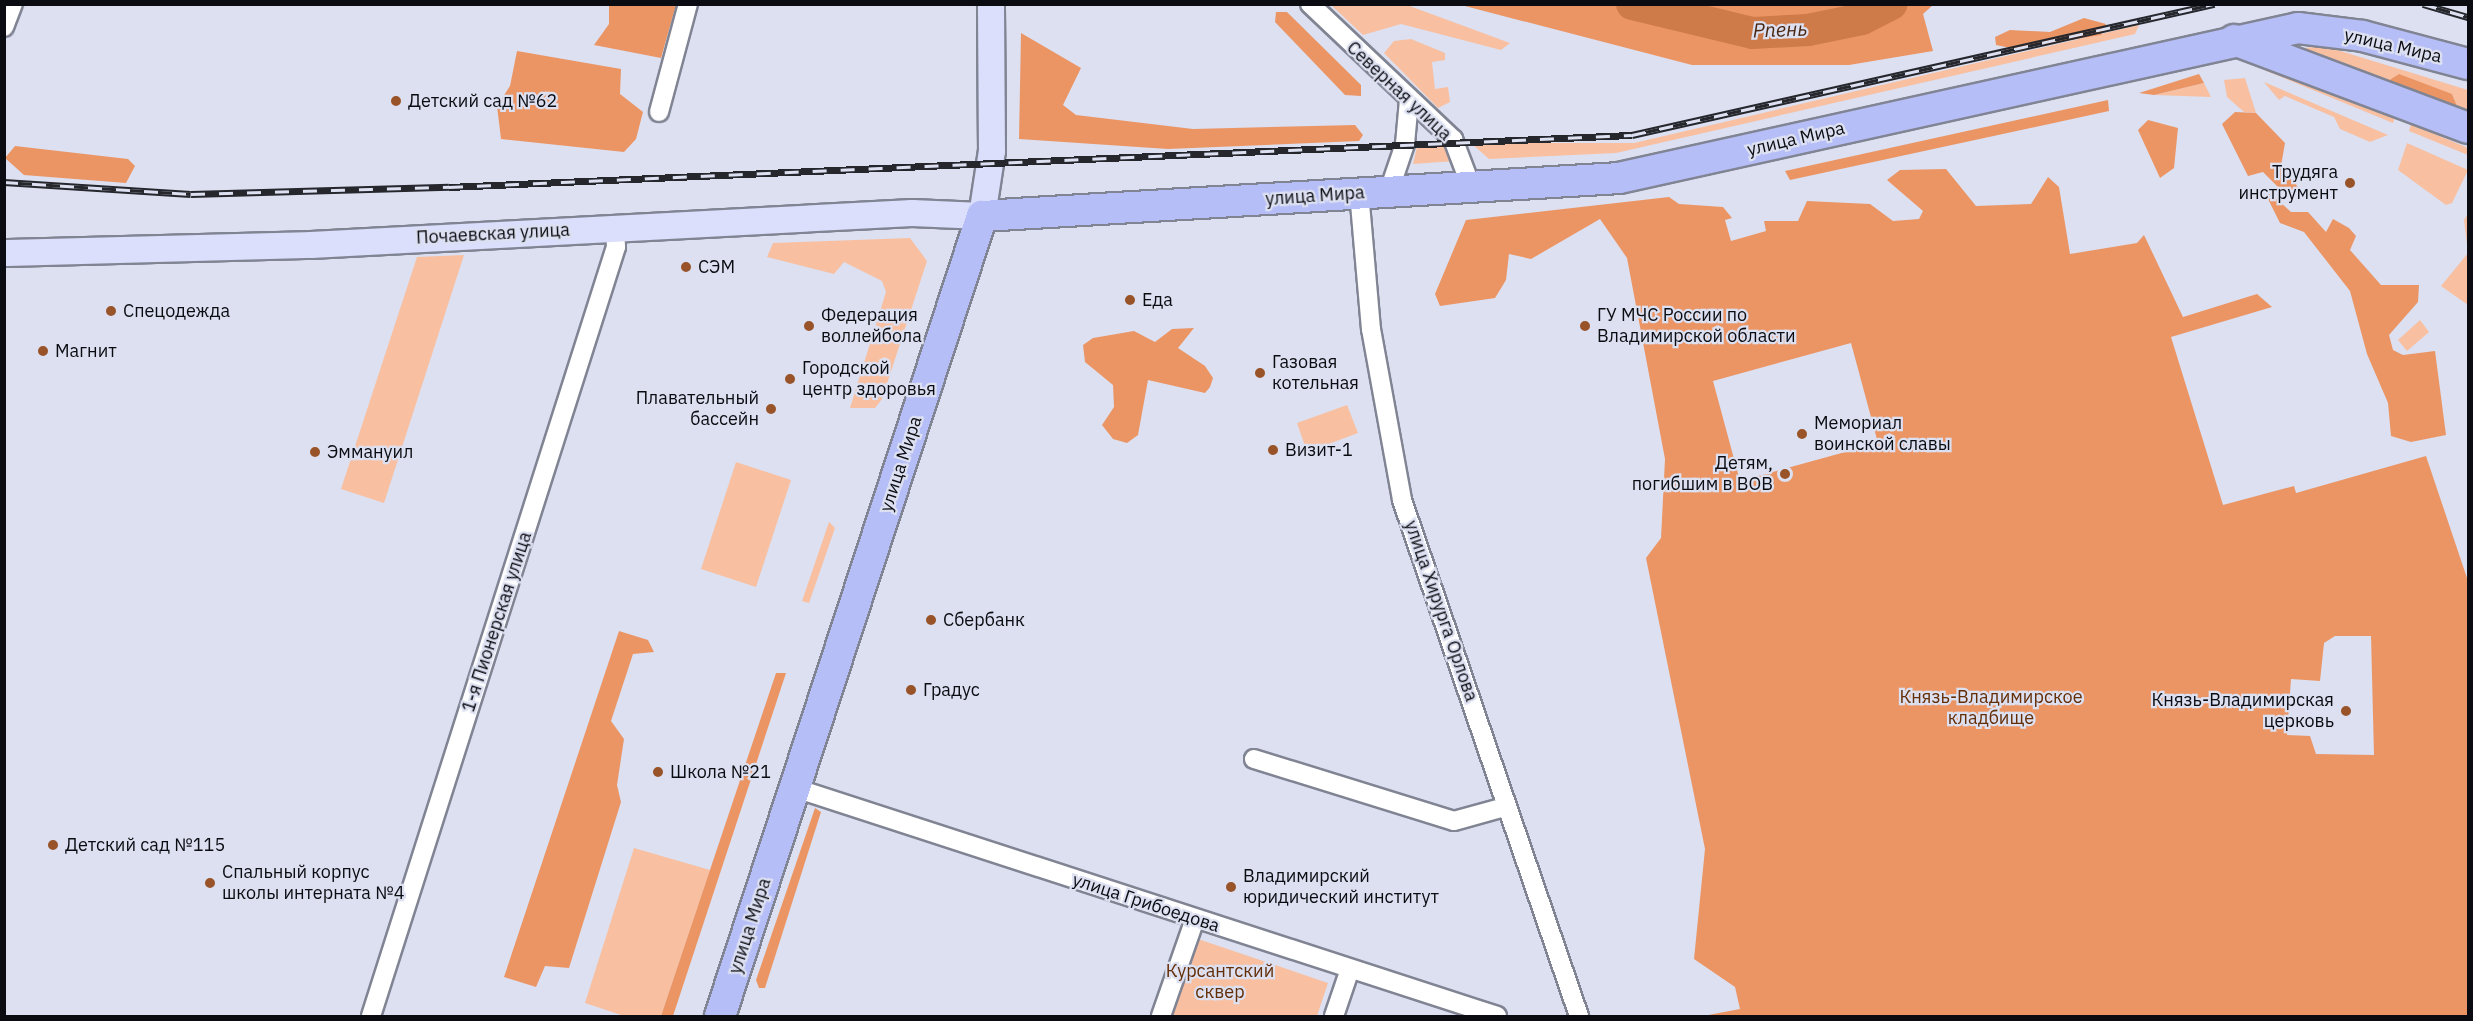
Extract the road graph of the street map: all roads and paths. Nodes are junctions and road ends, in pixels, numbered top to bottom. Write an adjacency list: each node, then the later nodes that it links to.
1 (13, 4): 5 (street)
2 (688, 4): 9 (street)
3 (991, 4): 14 (main road)
4 (1310, 4): 8 (street, Северная улица)
5 (4, 27)
6 (2232, 39): 7 (main road, улица Мира); 10 (main road); 11 (main road, улица Мира)
7 (2469, 64)
8 (1409, 100): 11 (street, Северная улица); 12 (street)
9 (659, 112)
10 (2469, 128)
11 (1472, 189): 12 (main road, улица Мира)
12 (1389, 191): 13 (main road, улица Мира)
13 (1359, 192): 14 (main road, улица Мира); 19 (street, улица Хирурга Орлова)
14 (982, 216): 15 (main road, Почаевская улица); 18 (main road, улица Мира)
15 (615, 227): 16 (main road, Почаевская улица); 22 (street, 1-я Пионерская улица)
16 (4, 253)
17 (1254, 759): 19 (street)
18 (795, 788): 20 (street, улица Грибоедова); 23 (main road, улица Мира)
19 (1505, 807): 27 (street, улица Хирурга Орлова)
20 (1195, 919): 21 (street, улица Грибоедова); 24 (street)
21 (1350, 969): 25 (street); 26 (street, улица Грибоедова)
22 (371, 1017)
23 (720, 1017)
24 (1161, 1017)
25 (1334, 1017)
26 (1497, 1017)
27 (1579, 1017)

